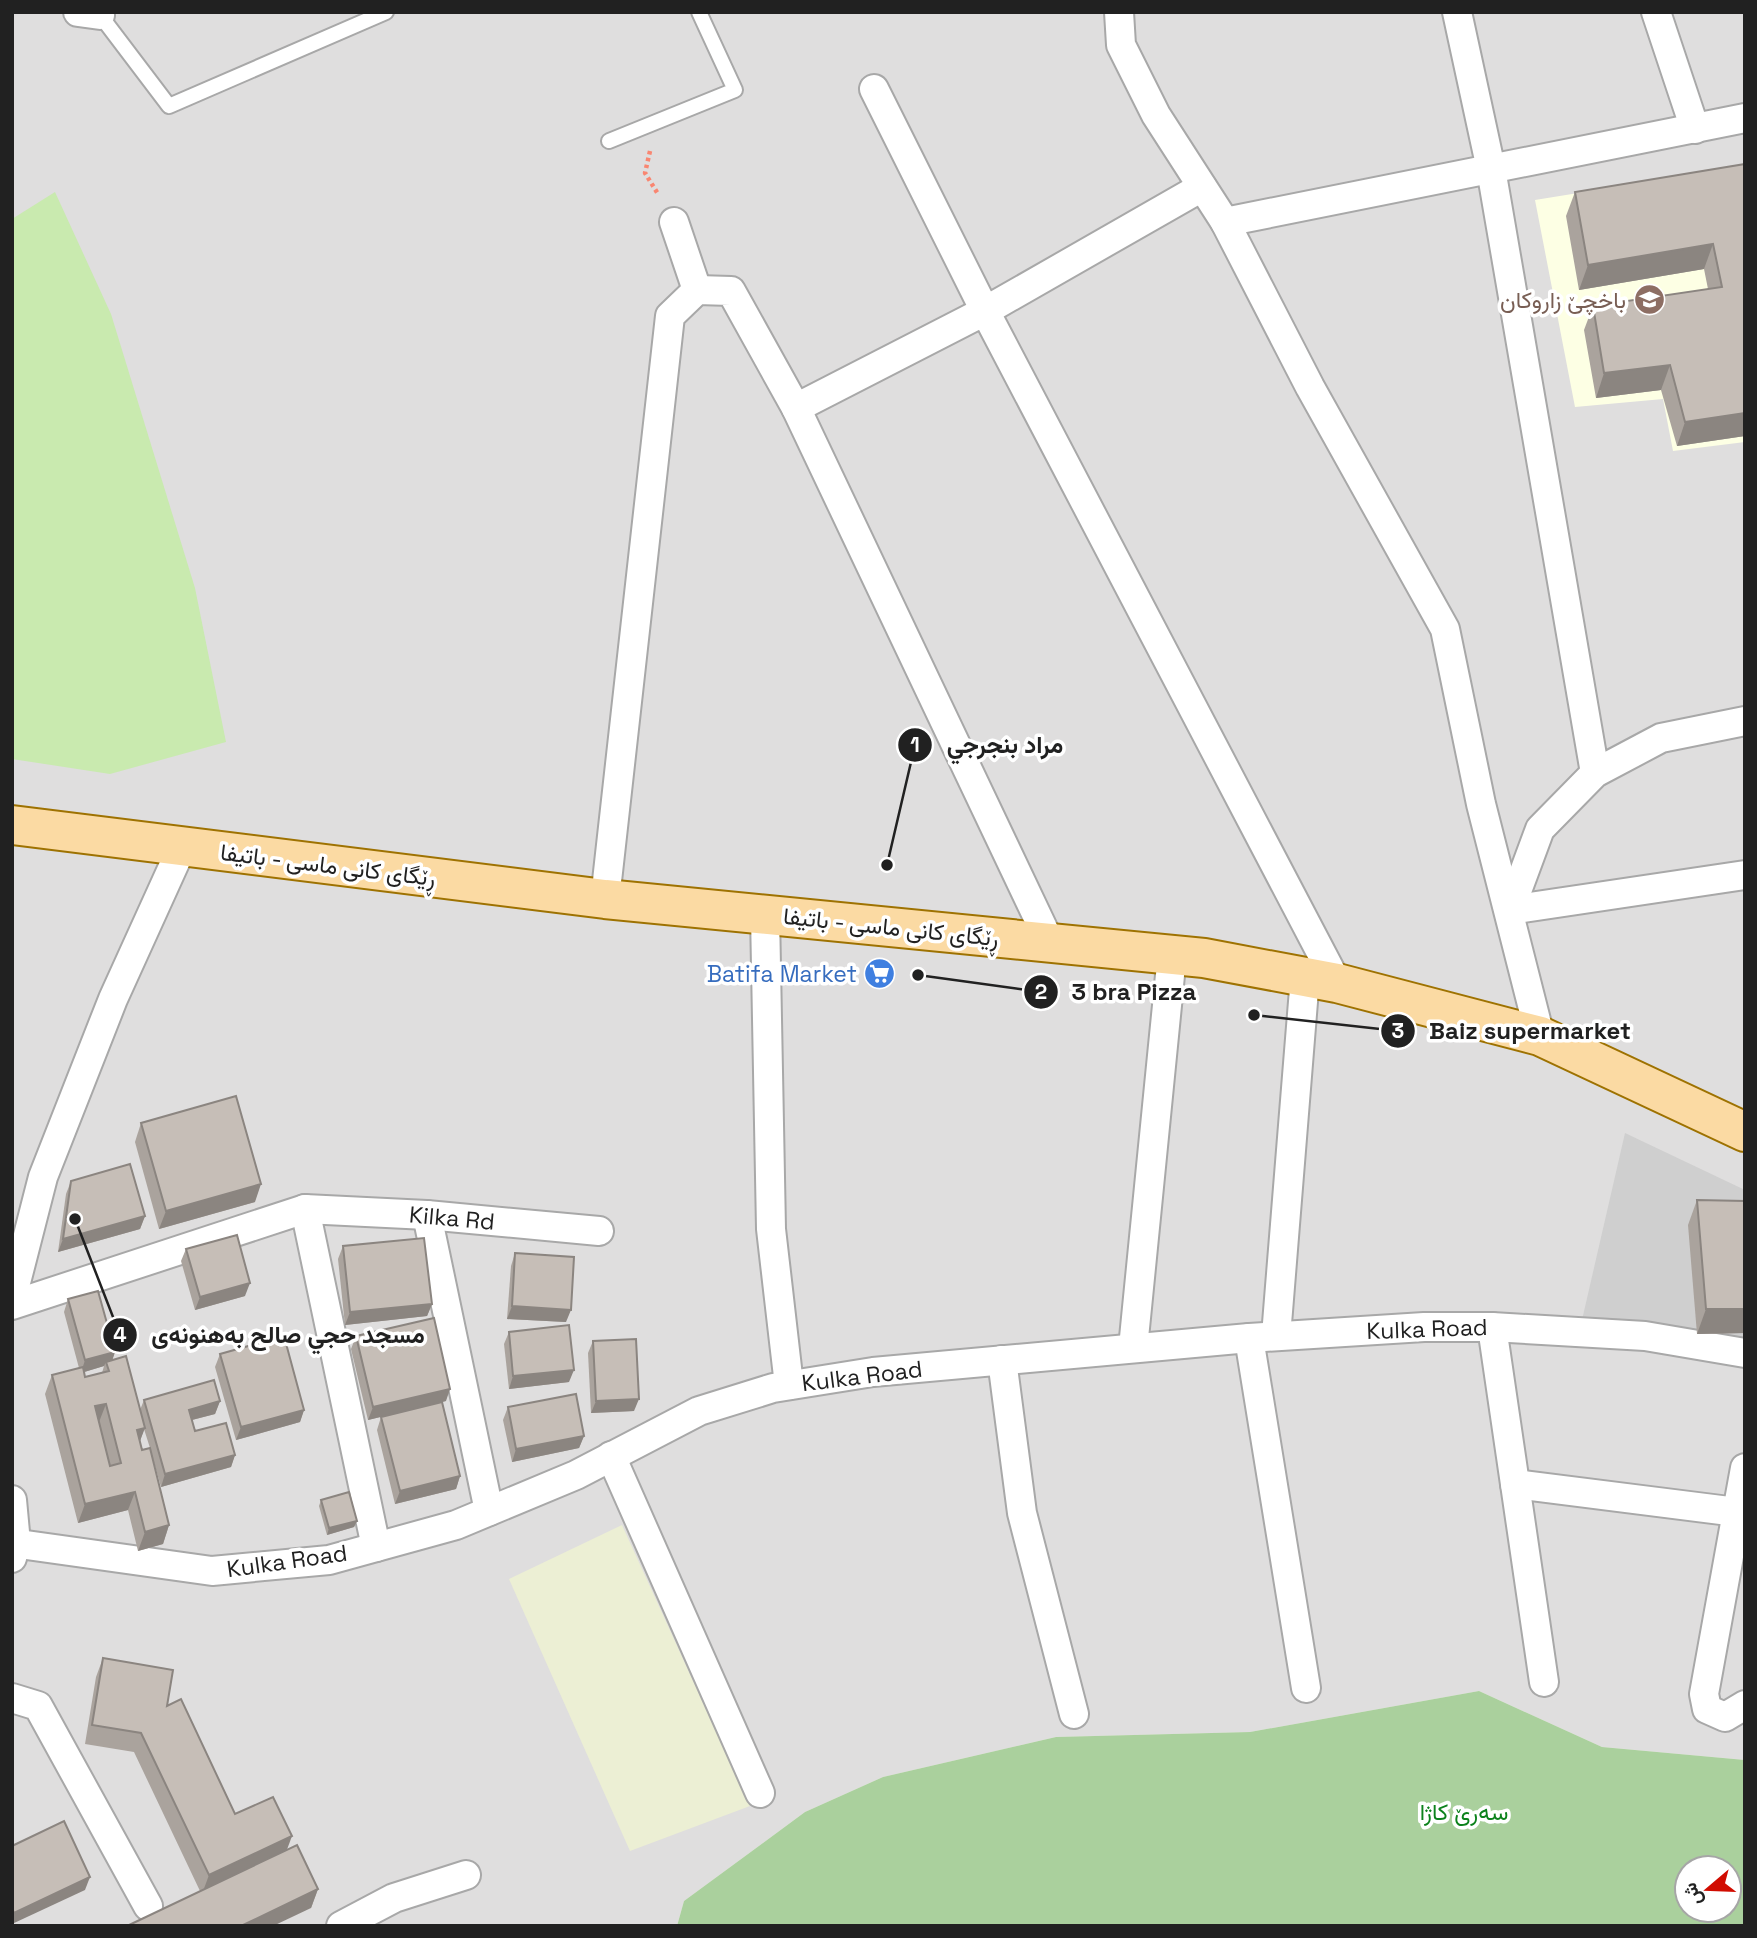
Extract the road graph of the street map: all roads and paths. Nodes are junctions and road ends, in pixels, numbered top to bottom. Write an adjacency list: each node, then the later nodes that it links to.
1 (386, 12): 6 (lane)
2 (699, 12): 9 (lane)
3 (1119, 12): 13 (street)
4 (1457, 12): 12 (street)
5 (1656, 12): 10 (street)
6 (89, 14)
7 (874, 89): 17 (street)
8 (1745, 118): 10 (street)
9 (659, 120): 11 (lane); 14 (path)
10 (1695, 128): 12 (street)
11 (609, 141)
12 (1492, 169): 15 (street); 20 (street)
13 (1202, 187): 15 (street); 17 (street)
14 (674, 222): 16 (street)
15 (1225, 222): 25 (street)
16 (696, 290): 18 (street); 24 (street)
17 (985, 311): 18 (street); 29 (street)
18 (796, 408): 27 (street)
19 (1745, 720): 20 (street)
20 (1595, 773): 25 (street)
21 (12, 825): 22 (main road, ڕێگای کانی ماسی - باتيفا)
22 (182, 847): 24 (main road, ڕێگای کانی ماسی - باتيفا); 35 (street)
23 (1745, 874): 25 (street)
24 (605, 899): 26 (main road, ڕێگای کانی ماسی - باتيفا)
25 (1510, 910): 30 (street)
26 (765, 914): 27 (main road, ڕێگای کانی ماسی - باتيفا); 42 (street)
27 (1050, 943): 28 (main road, ڕێگای کانی ماسی - باتيفا)
28 (1172, 955): 29 (main road, ڕێگای کانی ماسی - باتيفا); 39 (street)
29 (1321, 980): 30 (main road, ڕێگای کانی ماسی - باتيفا); 38 (street)
30 (1540, 1036): 31 (main road, ڕێگای کانی ماسی - باتيفا)
31 (1745, 1132)
32 (304, 1209): 33 (street, Kilka Rd); 36 (street); 49 (street)
33 (427, 1215): 34 (street, Kilka Rd); 47 (street)
34 (599, 1231)
35 (12, 1298)
36 (12, 1305)
37 (1492, 1327): 38 (street, Kulka Road); 40 (street, Kulka Road); 45 (street)
38 (1263, 1337): 39 (street, Kulka Road); 52 (street)
39 (1133, 1348): 41 (street, Kulka Road)
40 (1745, 1353)
41 (1002, 1360): 42 (street, Kulka Road); 55 (street)
42 (789, 1385): 43 (street, Kulka Road)
43 (611, 1456): 47 (street, Kulka Road); 56 (street)
44 (1745, 1468): 48 (street)
45 (1516, 1484): 48 (street); 51 (street)
46 (12, 1500): 50 (street)
47 (489, 1511): 49 (street, Kulka Road)
48 (1737, 1512): 54 (street)
49 (376, 1547): 50 (street, Kulka Road)
50 (13, 1548)
51 (1544, 1682)
52 (1306, 1688)
53 (12, 1698): 58 (street)
54 (1745, 1705)
55 (1074, 1714)
56 (760, 1793)
57 (466, 1875): 59 (street)
58 (148, 1906)
59 (341, 1926)

